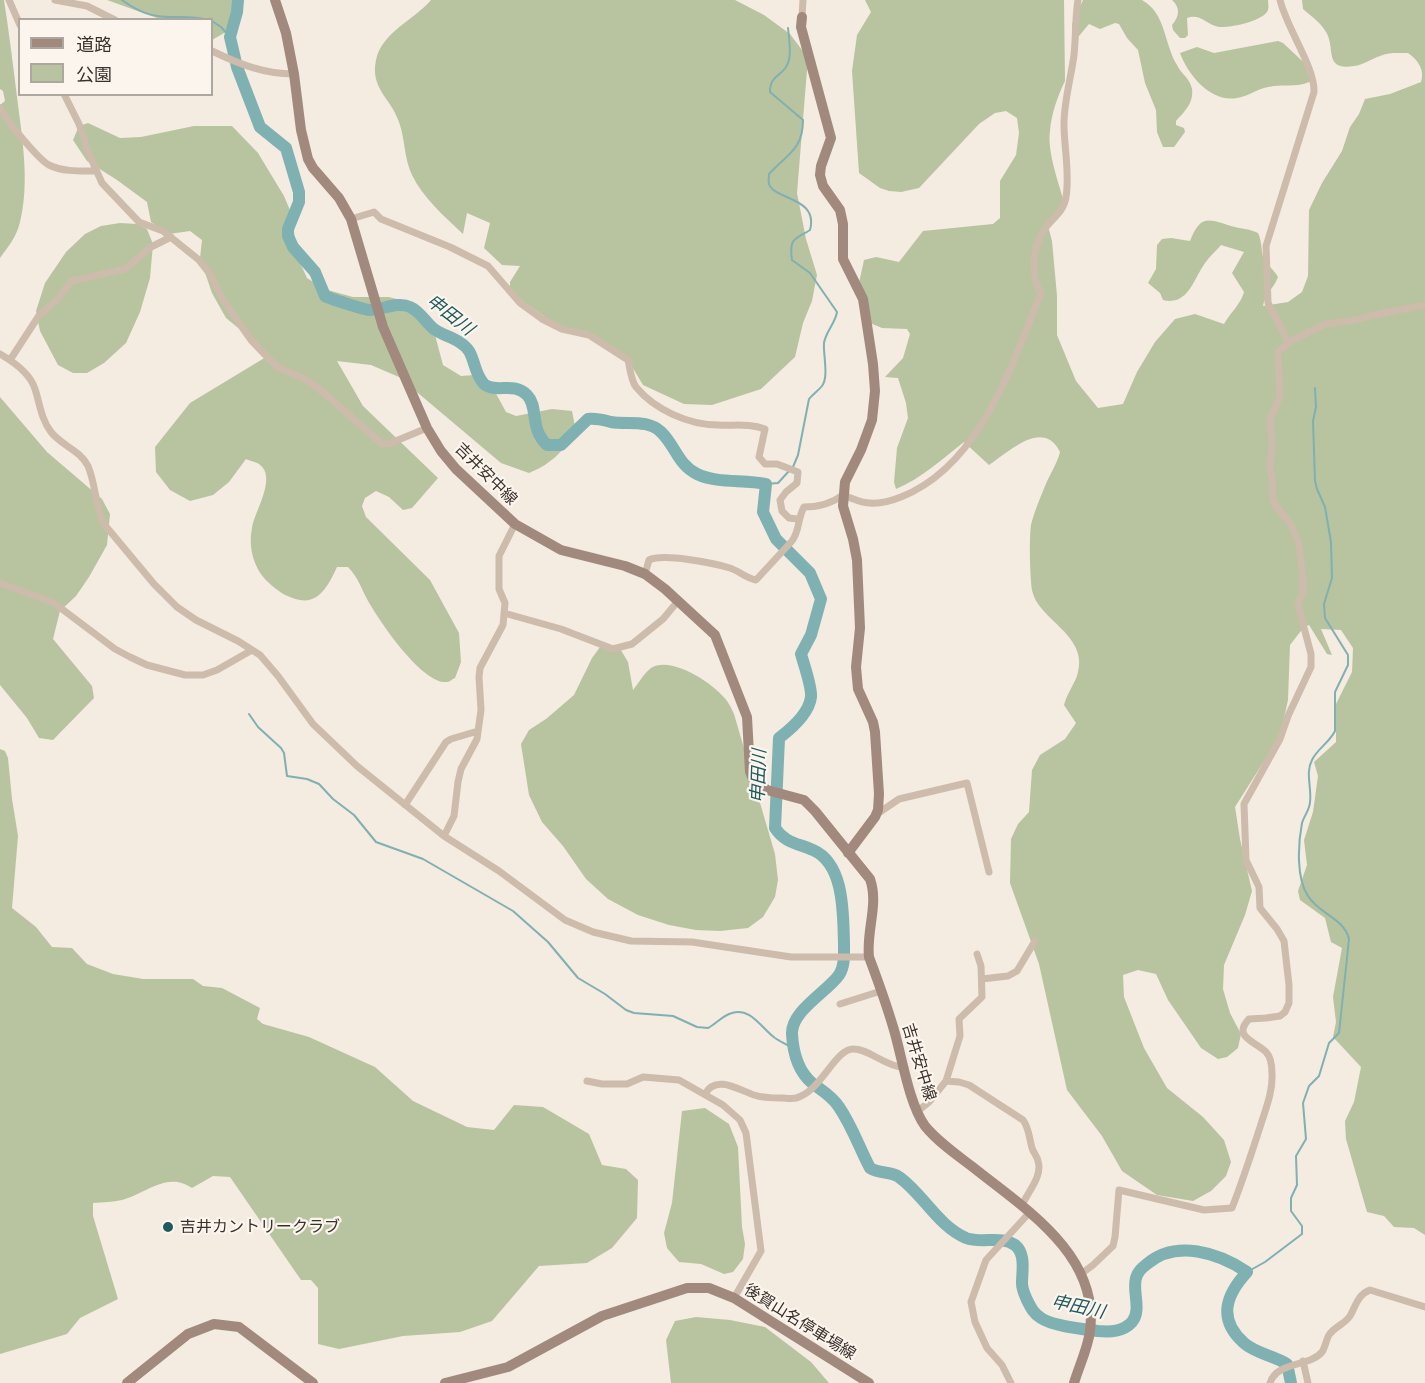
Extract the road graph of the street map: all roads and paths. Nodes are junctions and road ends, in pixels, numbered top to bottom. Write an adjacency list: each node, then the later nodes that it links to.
1 (9, 0): 9 (street)
2 (55, 0): 8 (street)
3 (275, 0): 11 (main road, 吉井安中線)
4 (803, 0): 7 (street)
5 (1078, 0): 22 (street)
6 (1280, 0): 18 (street)
7 (802, 17): 22 (main road)
8 (111, 18)
9 (18, 20)
10 (214, 52): 11 (street)
11 (294, 74): 15 (main road, 吉井安中線)
12 (65, 96): 14 (street)
13 (0, 108): 14 (street)
14 (96, 171): 16 (street)
15 (351, 219): 21 (main road, 吉井安中線); 23 (street)
16 (171, 237): 20 (street); 21 (street)
17 (1425, 305): 18 (street)
18 (1289, 343): 48 (street)
19 (0, 354): 20 (street)
20 (10, 360): 29 (street)
21 (427, 428): 24 (main road, 吉井安中線)
22 (843, 495): 23 (street); 32 (main road)
23 (797, 519): 25 (street)
24 (515, 524): 25 (main road, 吉井安中線); 28 (street)
25 (645, 574): 27 (main road, 吉井安中線)
26 (0, 583): 29 (street)
27 (678, 601): 28 (street); 34 (main road, 吉井安中線)
28 (504, 613): 30 (street)
29 (252, 650): 31 (street)
30 (478, 731): 31 (street); 33 (street)
31 (405, 805): 33 (street)
32 (877, 814): 34 (main road); 35 (street)
33 (444, 836): 38 (street)
34 (848, 853): 38 (main road, 吉井安中線)
35 (989, 872)
36 (1035, 941): 39 (street)
37 (977, 954): 39 (street)
38 (864, 957): 40 (main road, 吉井安中線)
39 (982, 979): 44 (street)
40 (881, 991): 41 (street); 42 (main road, 吉井安中線)
41 (840, 1004)
42 (905, 1068): 45 (street); 46 (main road, 吉井安中線)
43 (587, 1081): 45 (street)
44 (945, 1081): 46 (street); 47 (street)
45 (705, 1094): 49 (street)
46 (918, 1111): 47 (main road, 吉井安中線)
47 (1026, 1209): 48 (main road, 吉井安中線); 56 (street)
48 (1081, 1274): 57 (main road, 吉井安中線)
49 (734, 1298): 54 (main road, 後賀山名停車場線); 55 (main road, 後賀山名停車場線)
50 (1425, 1308): 51 (street)
51 (1303, 1361): 58 (street); 59 (street)
52 (127, 1383): 53 (main road)
53 (313, 1383)
54 (445, 1383)
55 (869, 1383)
56 (1011, 1383)
57 (1074, 1383)
58 (1270, 1383)
59 (1308, 1383)

